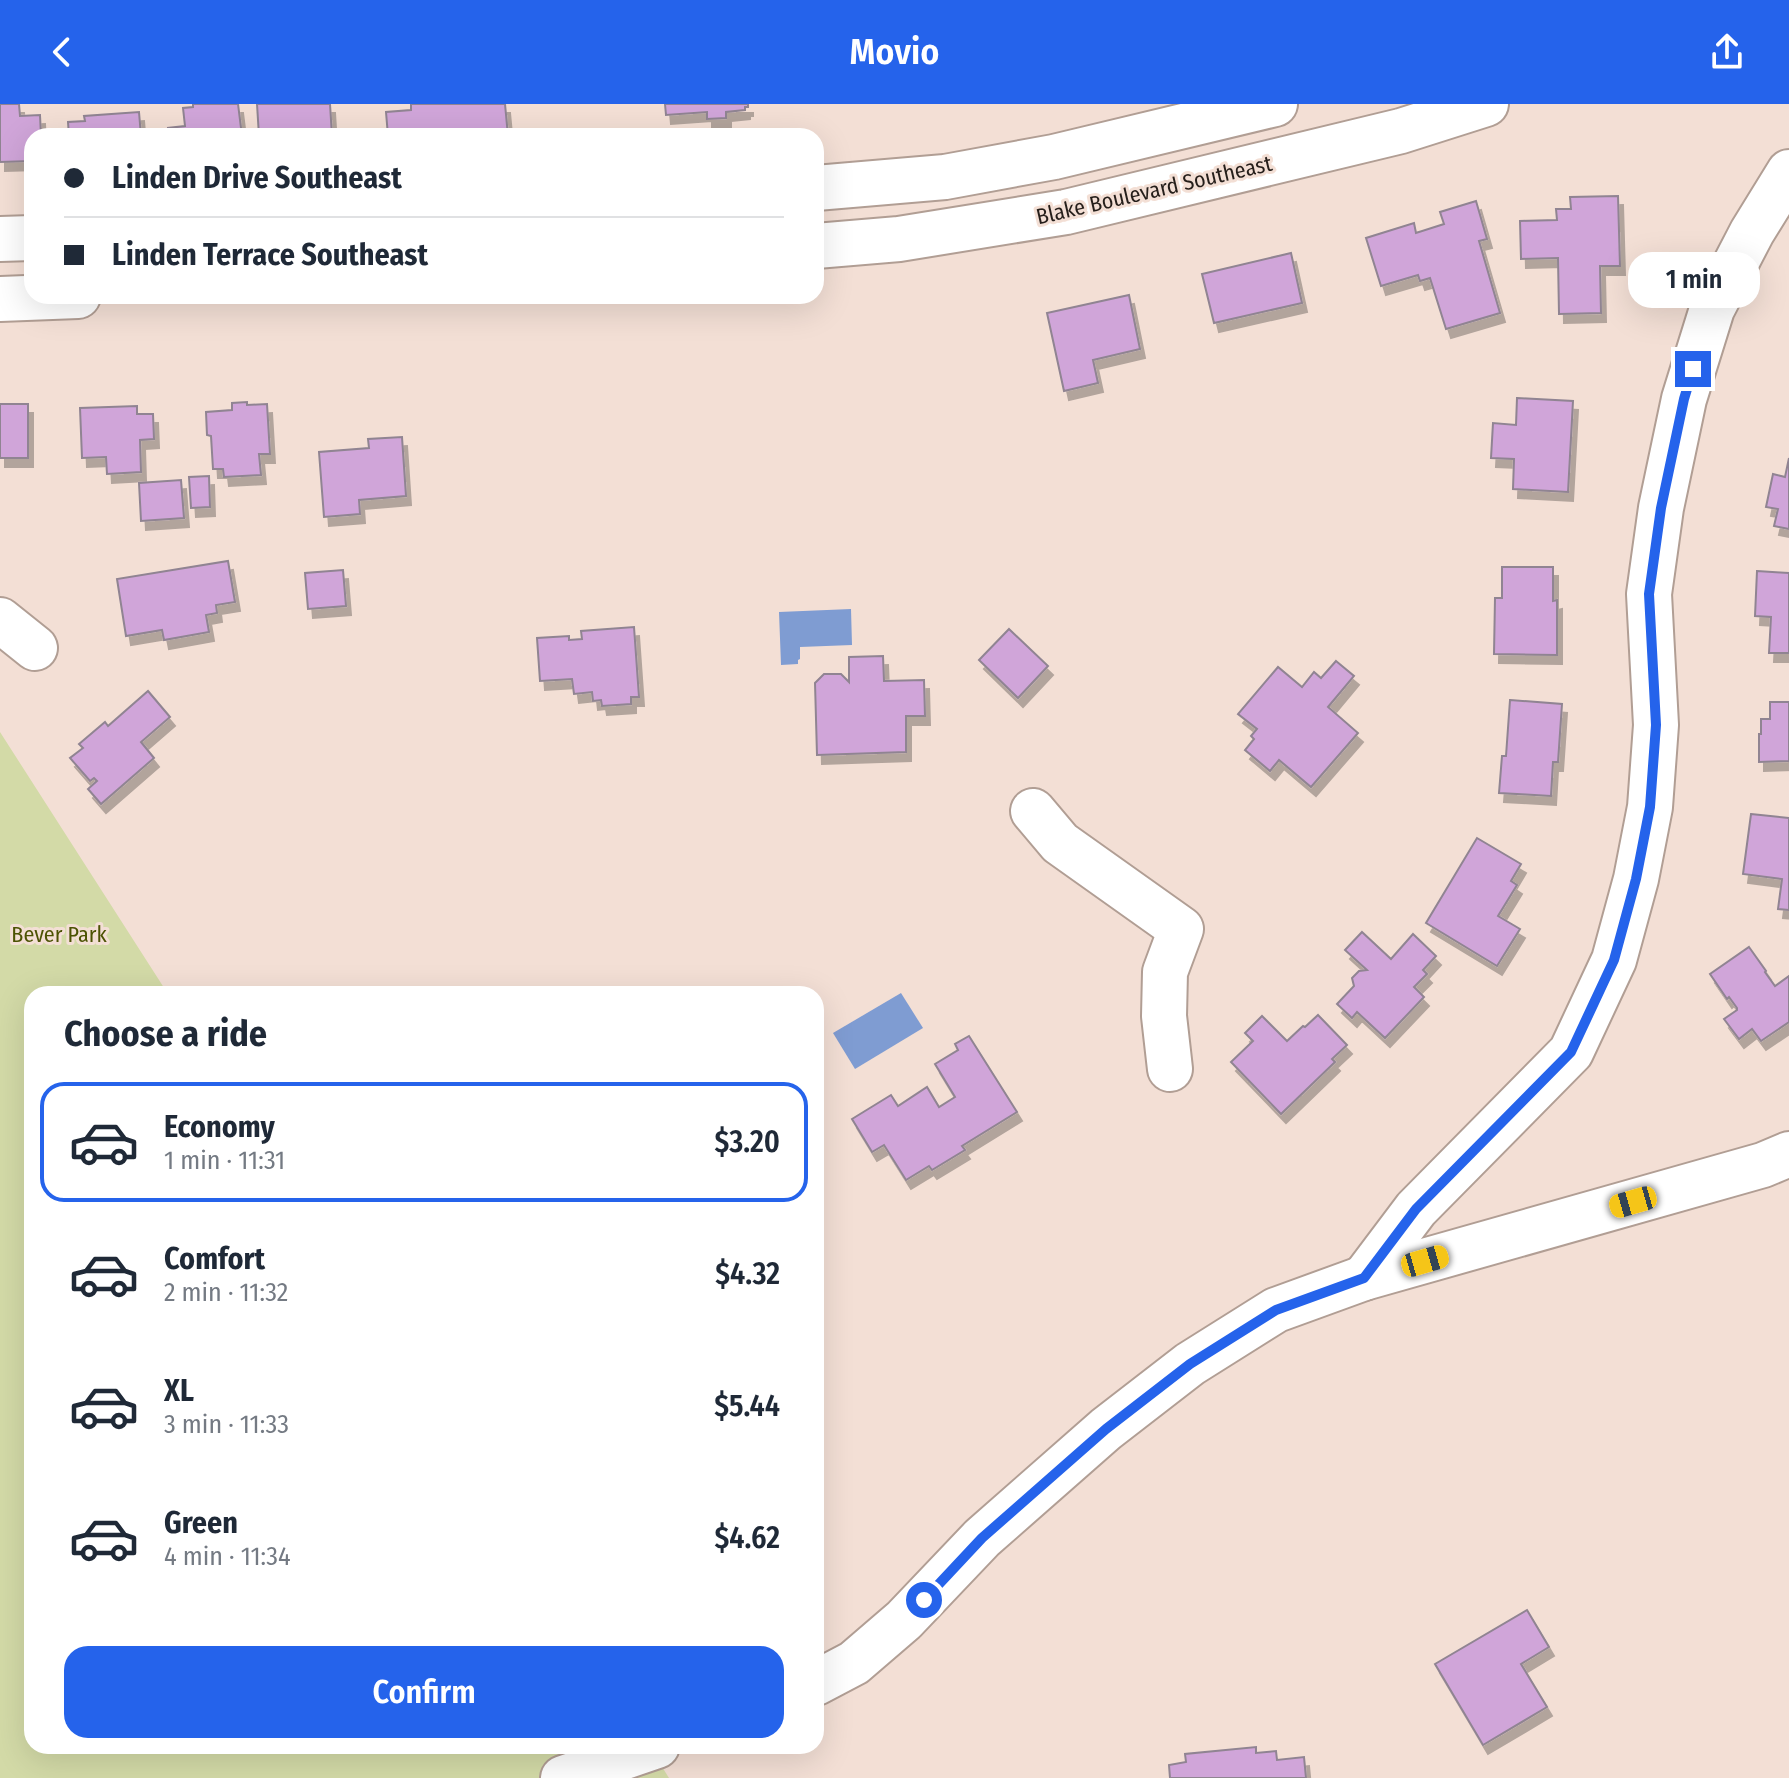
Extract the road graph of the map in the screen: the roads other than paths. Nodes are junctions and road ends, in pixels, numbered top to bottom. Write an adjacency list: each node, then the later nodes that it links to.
1 (1275, 104): 3 (street)
2 (1486, 104): 6 (street, Blake Boulevard Southeast)
3 (1054, 157): 5 (street); 6 (street)
4 (1789, 172): 17 (street)
5 (824, 187)
6 (1066, 212): 9 (street, Blake Boulevard Southeast)
7 (24, 238): 8 (street)
8 (0, 239)
9 (824, 245)
10 (24, 298): 11 (street)
11 (0, 299)
12 (0, 620): 13 (street)
13 (35, 648)
14 (1033, 811): 15 (street)
15 (1170, 1069)
16 (1789, 1154): 17 (street)
17 (1364, 1278): 18 (street)
18 (824, 1679)
19 (634, 1754): 20 (street)
20 (563, 1778)

